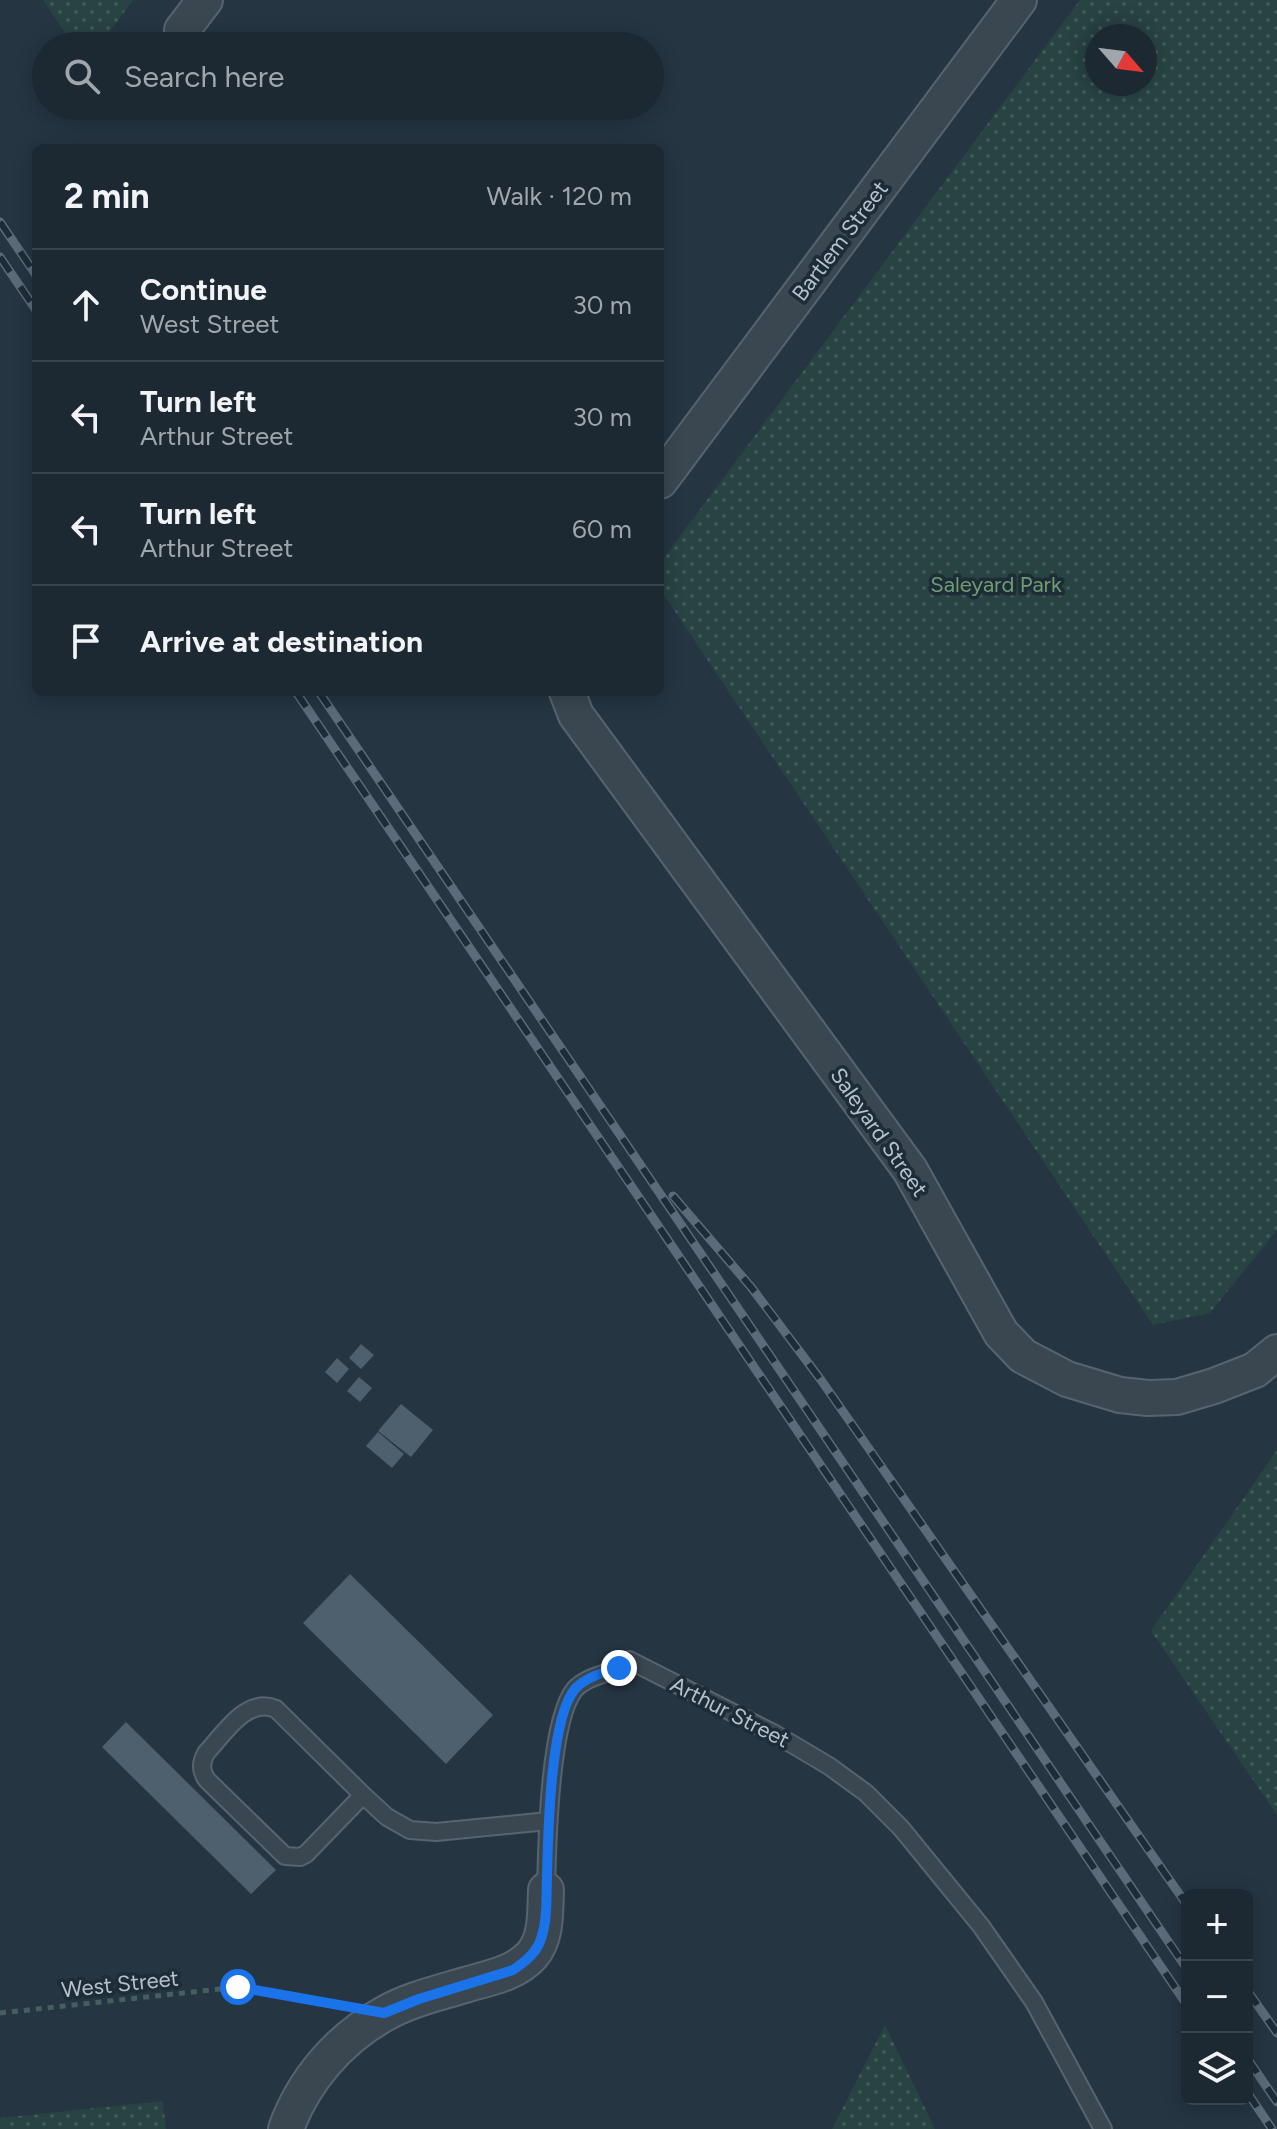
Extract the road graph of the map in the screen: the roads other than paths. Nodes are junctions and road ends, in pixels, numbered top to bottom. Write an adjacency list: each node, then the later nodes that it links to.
1 (205, 0): 3 (street)
2 (1019, 0): 4 (street, Bartlem Street)
3 (182, 30)
4 (664, 476)
5 (569, 696): 6 (street, Saleyard Street)
6 (1277, 1352)
7 (363, 1795): 7 (lane); 8 (lane)
8 (548, 1821): 9 (lane, Arthur Street); 11 (lane, Arthur Street)
9 (546, 1890): 10 (street, Arthur Street)
10 (286, 2129)
11 (1103, 2129)

